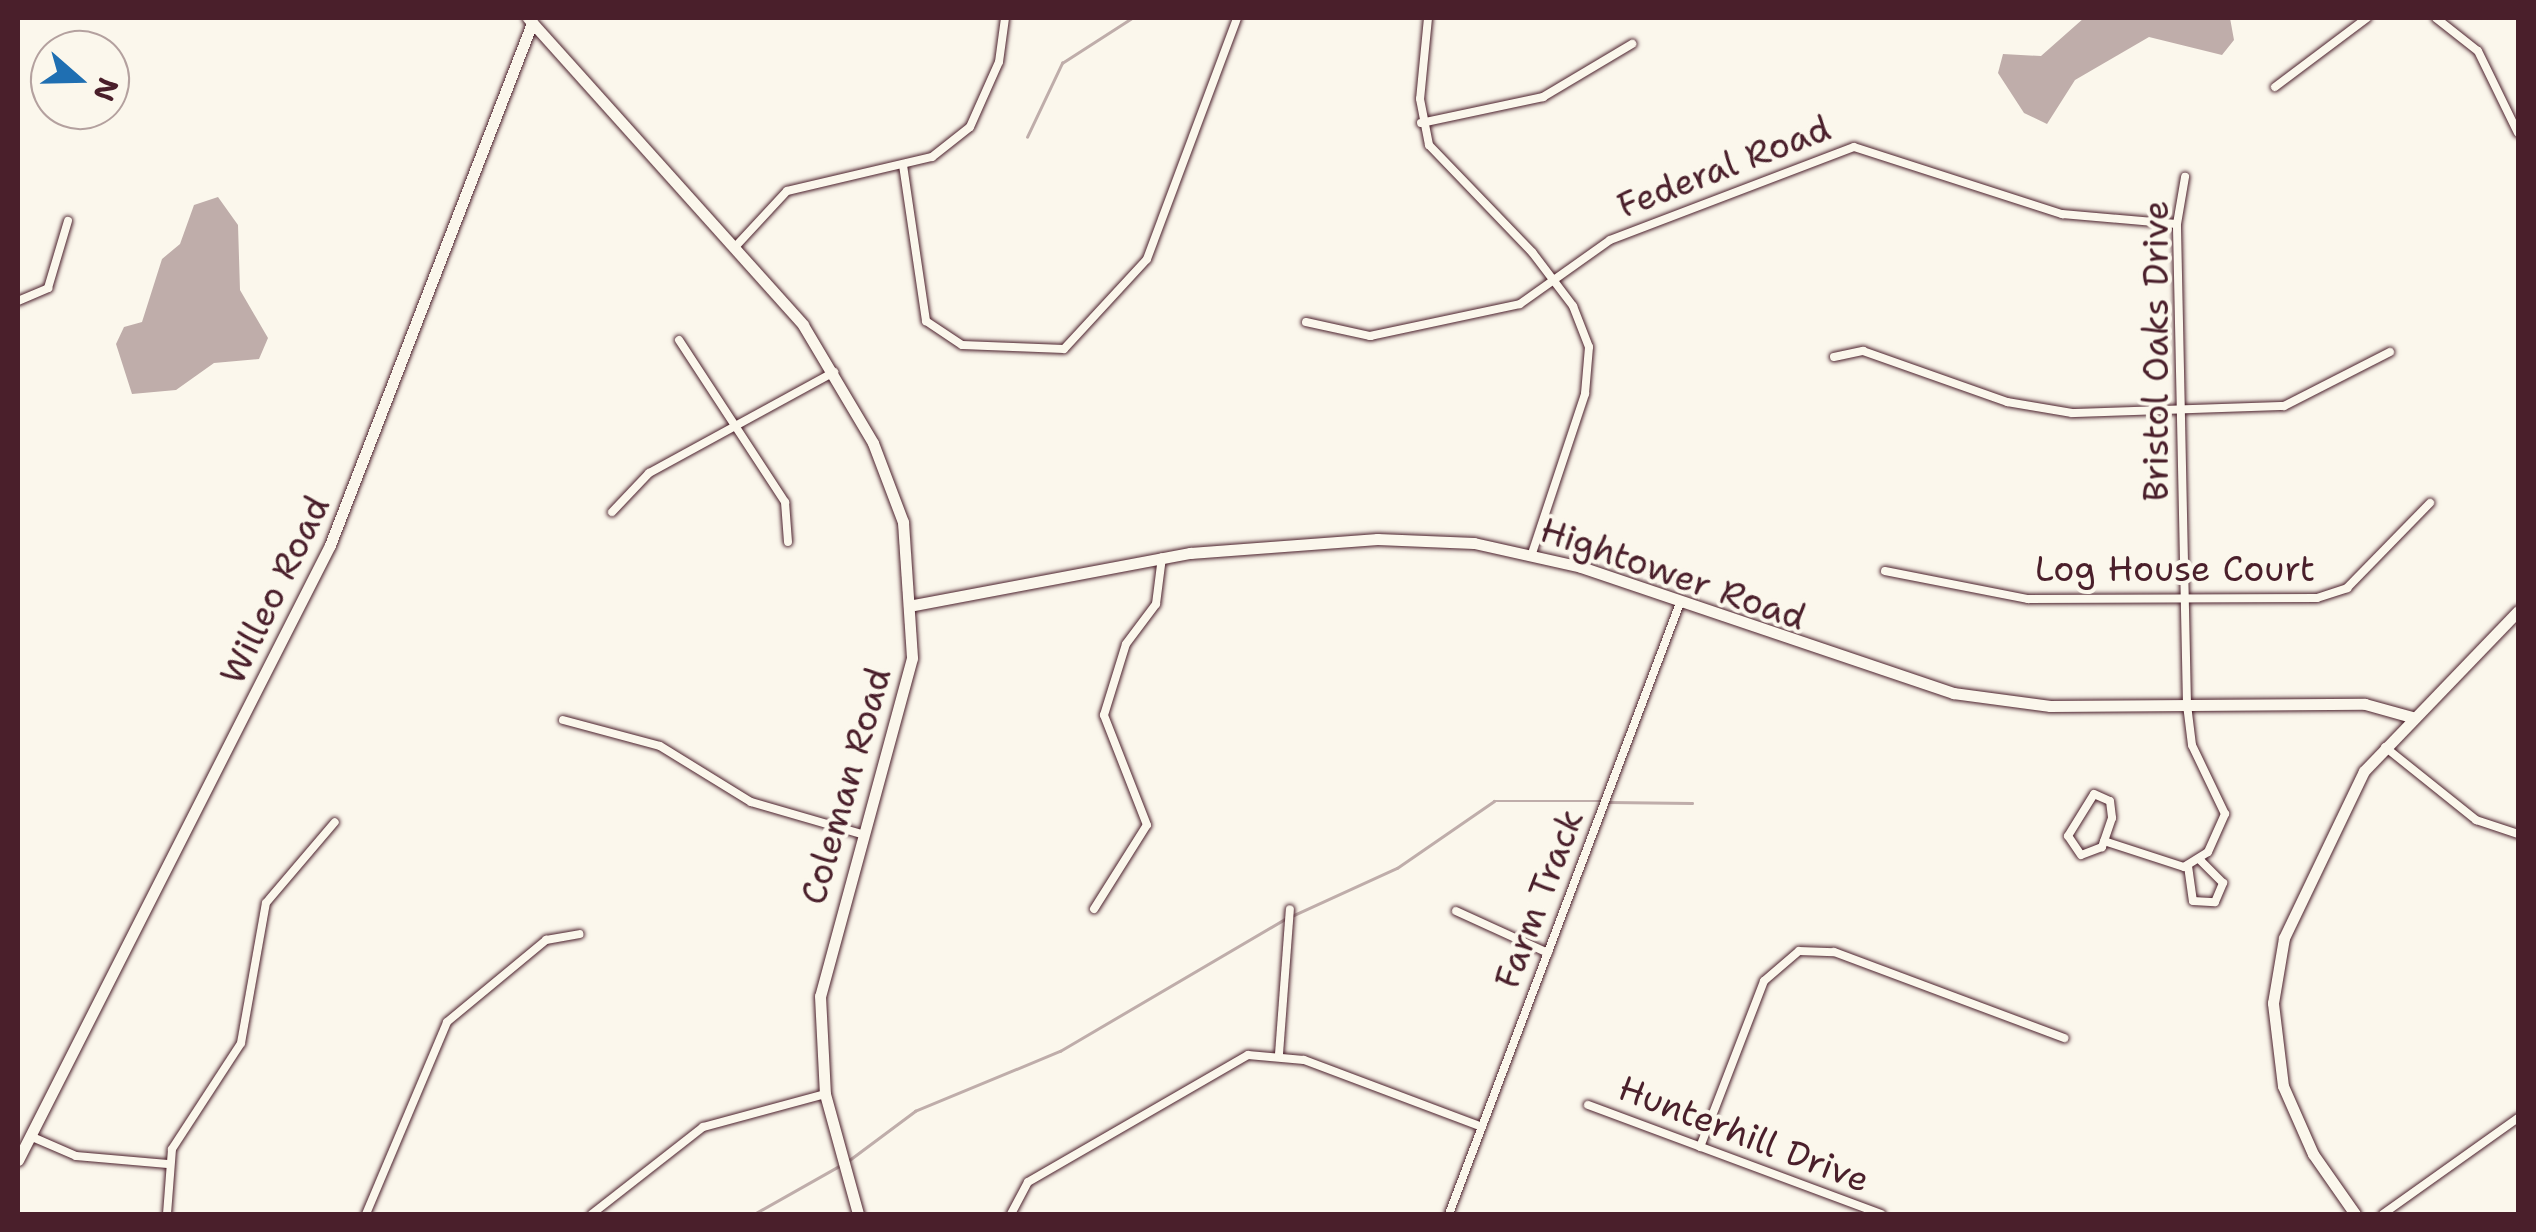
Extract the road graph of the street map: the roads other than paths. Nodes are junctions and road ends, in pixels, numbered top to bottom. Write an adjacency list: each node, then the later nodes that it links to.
1 (1006, 18): 13 (street)
2 (1238, 18): 13 (street)
3 (1428, 18): 11 (street)
4 (2340, 18): 8 (street)
5 (2367, 18): 8 (street)
6 (2436, 18): 12 (street)
7 (530, 20): 17 (street, Coleman Road); 58 (street, Willeo Road)
8 (2347, 28): 10 (street)
9 (1632, 44): 11 (street)
10 (2275, 87)
11 (1421, 123): 18 (street)
12 (2518, 132)
13 (903, 165): 17 (street)
14 (2184, 177): 16 (street, Bristol Oaks Drive)
15 (68, 221): 19 (street)
16 (2177, 224): 18 (street, Federal Road); 25 (street, Bristol Oaks Drive)
17 (736, 246): 24 (street, Coleman Road)
18 (1554, 281): 20 (street, Federal Road); 30 (street)
19 (18, 301)
20 (1306, 322)
21 (679, 340): 26 (street)
22 (2390, 352): 25 (street)
23 (1834, 357): 25 (street)
24 (834, 372): 26 (street); 35 (street, Coleman Road)
25 (2180, 411): 33 (street, Bristol Oaks Drive)
26 (740, 423): 28 (street); 29 (street)
27 (2430, 503): 33 (street, Log House Court)
28 (612, 512)
29 (788, 542)
30 (1532, 553): 31 (street, Hightower Road); 34 (street, Hightower Road)
31 (1162, 557): 35 (street, Hightower Road); 48 (street)
32 (1885, 571): 33 (street, Log House Court)
33 (2184, 601): 37 (street, Bristol Oaks Drive)
34 (1680, 602): 37 (street, Hightower Road); 51 (street, Farm Track)
35 (914, 604): 42 (street, Coleman Road)
36 (2518, 611): 38 (street)
37 (2187, 705): 38 (street, Hightower Road); 45 (street, Bristol Oaks Drive)
38 (2412, 717): 40 (street)
39 (563, 720): 42 (street)
40 (2385, 747): 43 (street); 69 (street)
41 (335, 822): 61 (street)
42 (861, 834): 54 (street, Coleman Road)
43 (2518, 834)
44 (2104, 841): 44 (street); 46 (street)
45 (2200, 860): 46 (street); 46 (street)
46 (2188, 866)
47 (1290, 908): 53 (street)
48 (1094, 909)
49 (1456, 911): 51 (street)
50 (580, 934): 63 (street)
51 (1548, 953): 57 (street, Farm Track)
52 (2064, 1038): 59 (street)
53 (1280, 1054): 57 (street); 66 (street)
54 (826, 1094): 64 (street); 65 (street, Coleman Road)
55 (1588, 1105): 59 (street, Hunterhill Drive)
56 (2518, 1118): 70 (street)
57 (1482, 1127): 67 (street, Farm Track)
58 (30, 1136): 60 (street, Willeo Road); 61 (street)
59 (1700, 1147): 68 (street, Hunterhill Drive)
60 (18, 1160)
61 (168, 1164): 62 (street)
62 (167, 1214)
63 (366, 1214)
64 (592, 1214)
65 (858, 1214)
66 (1011, 1214)
67 (1449, 1214)
68 (1880, 1214)
69 (2354, 1214)
70 (2383, 1214)

